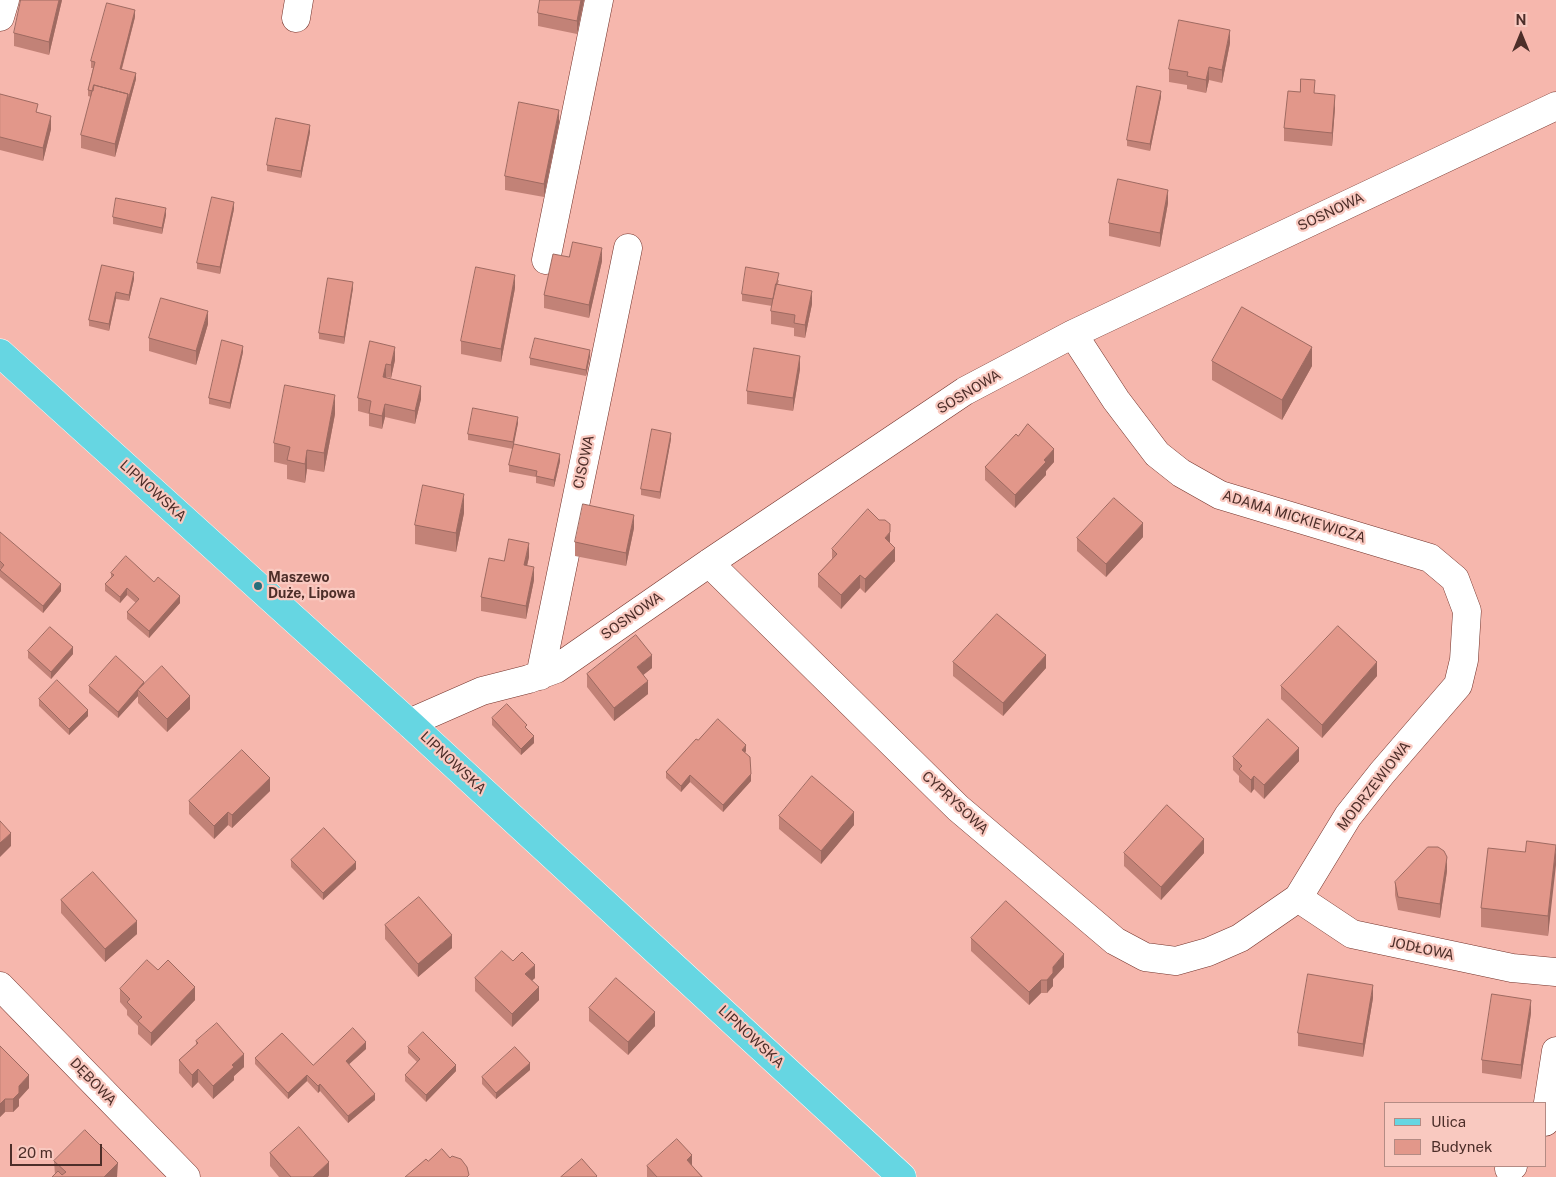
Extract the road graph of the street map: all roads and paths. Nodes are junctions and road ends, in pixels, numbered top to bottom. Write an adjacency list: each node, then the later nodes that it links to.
1 (4, 0): 3 (street)
2 (600, 0): 6 (street)
3 (0, 17)
4 (1556, 106): 7 (street, SOSNOWA)
5 (628, 248): 11 (street, CISOWA)
6 (546, 260)
7 (1073, 334): 9 (street, SOSNOWA); 10 (street, ADAMA MICKIEWICZA)
8 (0, 353): 12 (main road, LIPNOWSKA)
9 (709, 563): 11 (street, SOSNOWA); 14 (street, CYPRYSOWA)
10 (1467, 611): 13 (street, MODRZEWIOWA)
11 (540, 676): 12 (street, SOSNOWA)
12 (409, 723): 20 (main road, LIPNOWSKA)
13 (1298, 898): 14 (street, MODRZEWIOWA); 15 (street, JODŁOWA)
14 (1240, 938)
15 (1556, 972)
16 (0, 986): 19 (street, DĘBOWA)
17 (1556, 1052): 18 (street)
18 (1546, 1116)
19 (186, 1177)
20 (902, 1177)

